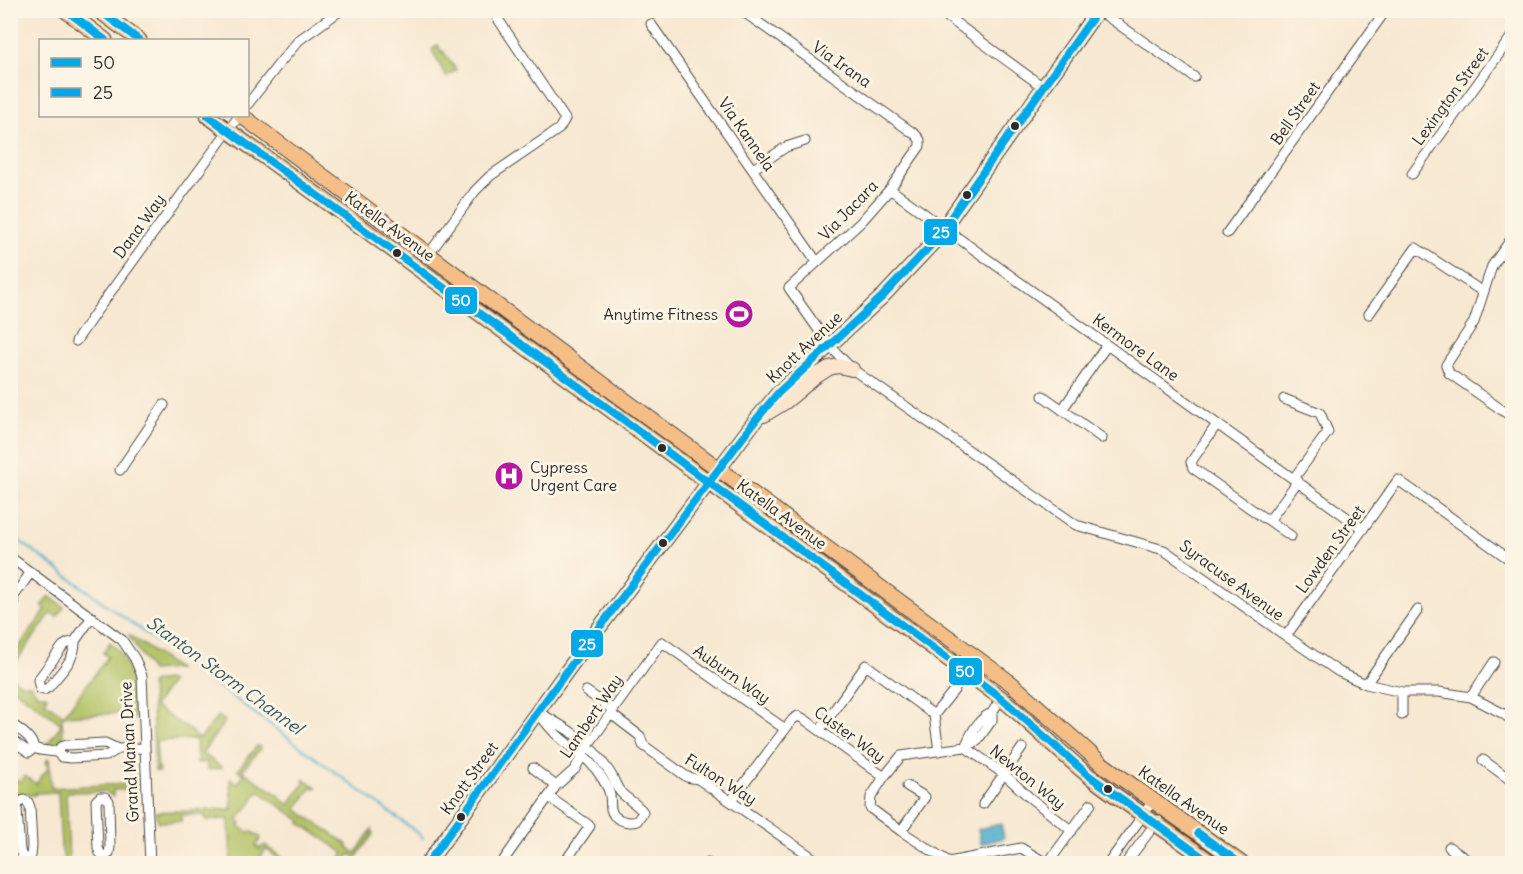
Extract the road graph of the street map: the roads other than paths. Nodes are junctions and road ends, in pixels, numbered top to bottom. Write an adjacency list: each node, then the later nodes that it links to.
1 (64, 10): 13 (main road)
2 (98, 10): 14 (main road)
3 (341, 10): 17 (street)
4 (492, 10): 30 (street)
5 (741, 10): 23 (street, Via Irana)
6 (938, 10): 10 (street)
7 (958, 10): 10 (street)
8 (1098, 10): 15 (street); 16 (main road, Knott Avenue)
9 (1386, 10): 28 (street, Bell Street)
10 (952, 20): 16 (street)
11 (651, 24): 24 (street, Via Kannela)
12 (1512, 36): 25 (street, Lexington Street)
13 (104, 39)
14 (138, 39)
15 (1194, 77)
16 (1043, 87): 27 (main road, Knott Avenue)
17 (249, 103)
18 (209, 117): 21 (main road, Katella Avenue)
19 (240, 117): 21 (street, Dana Way)
20 (242, 117): 30 (main road, Katella Avenue)
21 (228, 130): 32 (main road, Katella Avenue); 36 (street, Dana Way)
22 (805, 141): 24 (street)
23 (920, 146): 26 (street, Via Jacara)
24 (753, 169): 31 (street, Via Kannela)
25 (1412, 174)
26 (890, 189): 27 (street, Kermore Lane); 31 (street, Via Jacara)
27 (944, 227): 37 (street, Kermore Lane); 38 (main road, Knott Avenue)
28 (1227, 233)
29 (1512, 238): 34 (street)
30 (429, 254): 32 (street); 49 (main road, Katella Avenue)
31 (817, 261): 33 (street, Via Jacara)
32 (419, 268): 51 (main road, Katella Avenue)
33 (789, 288): 38 (street, Syracuse Avenue)
34 (1483, 292): 35 (street); 44 (street)
35 (1369, 314)
36 (76, 341)
37 (1107, 345): 43 (street); 46 (street, Kermore Lane)
38 (830, 346): 39 (street, Syracuse Avenue); 45 (main road, Knott Avenue)
39 (852, 369): 45 (main road); 64 (street, Syracuse Avenue)
40 (1043, 396): 43 (street)
41 (1284, 399): 50 (street)
42 (164, 405): 48 (street)
43 (1062, 410): 47 (street)
44 (1512, 417)
45 (755, 421): 49 (main road, Knott Avenue)
46 (1217, 424): 50 (street, Kermore Lane); 52 (street)
47 (1102, 438)
48 (120, 470)
49 (720, 470): 51 (main road, Knott Avenue); 63 (main road, Katella Avenue)
50 (1296, 479): 52 (street); 53 (street, Kermore Lane)
51 (709, 484): 58 (main road, Katella Avenue); 74 (main road, Knott Avenue)
52 (1267, 519): 54 (street)
53 (1363, 529): 56 (street, Lowden Street); 64 (street, Lowden Street)
54 (1291, 536)
55 (10, 557): 57 (street, Grand Manan Drive)
56 (1512, 561)
57 (31, 572): 59 (street); 62 (street, Grand Manan Drive)
58 (861, 595): 63 (main road); 73 (main road, Katella Avenue)
59 (12, 596): 61 (street)
60 (1418, 610): 68 (street)
61 (10, 611)
62 (92, 617): 65 (street); 86 (street, Grand Manan Drive)
63 (927, 622): 101 (main road, Katella Avenue)
64 (1286, 636): 68 (street, Syracuse Avenue)
65 (75, 641): 65 (street)
66 (662, 642): 75 (street, Lambert Way); 80 (street, Auburn Way)
67 (1494, 662): 72 (street)
68 (1366, 684): 71 (street, Syracuse Avenue)
69 (955, 689): 76 (street)
70 (586, 691): 75 (street, Fulton Way)
71 (1401, 692): 72 (street, Syracuse Avenue); 77 (street)
72 (1471, 697): 78 (street, Syracuse Avenue)
73 (1001, 698): 84 (street); 102 (main road, Katella Avenue)
74 (537, 712): 83 (street); 89 (street); 112 (main road, Knott Street)
75 (611, 712): 83 (street, Lambert Way); 98 (street, Fulton Way)
76 (934, 715): 81 (street); 88 (street)
77 (1402, 715)
78 (1512, 720)
79 (10, 723): 85 (street)
80 (785, 729): 81 (street, Custer Way); 98 (street)
81 (820, 730): 93 (street, Custer Way)
82 (10, 739): 85 (street)
83 (588, 744): 89 (street, Lambert Way); 89 (street)
84 (965, 747): 88 (street); 92 (street, Newton Way)
85 (34, 748): 86 (street)
86 (144, 748): 111 (street, Grand Manan Drive)
87 (1022, 748): 92 (street)
88 (939, 751): 93 (street)
89 (583, 755): 95 (street, Lambert Way)
90 (1483, 760): 94 (street)
91 (533, 768): 95 (street)
92 (1004, 774): 99 (street); 104 (street, Newton Way)
93 (884, 777): 103 (street)
94 (1512, 781)
95 (556, 786): 97 (street, Lambert Way)
96 (908, 786): 103 (street)
97 (549, 797): 107 (street); 113 (street, Lambert Way)
98 (731, 801): 114 (street, Fulton Way)
99 (983, 804)
100 (1091, 804): 104 (street)
101 (1159, 805): 102 (street); 102 (street); 118 (main road, Katella Avenue)
102 (1150, 819): 115 (street); 116 (street); 117 (main road, Katella Avenue)
103 (901, 831): 109 (street)
104 (1072, 831): 110 (street)
105 (1449, 847): 119 (street)
106 (105, 860): 106 (street)
107 (567, 860)
108 (27, 861): 108 (street)
109 (948, 863): 110 (street)
110 (1044, 863)
111 (150, 864)
112 (426, 864)
113 (501, 864)
114 (822, 864)
115 (1108, 864)
116 (1125, 864)
117 (1213, 864)
118 (1242, 864)
119 (1473, 864)

